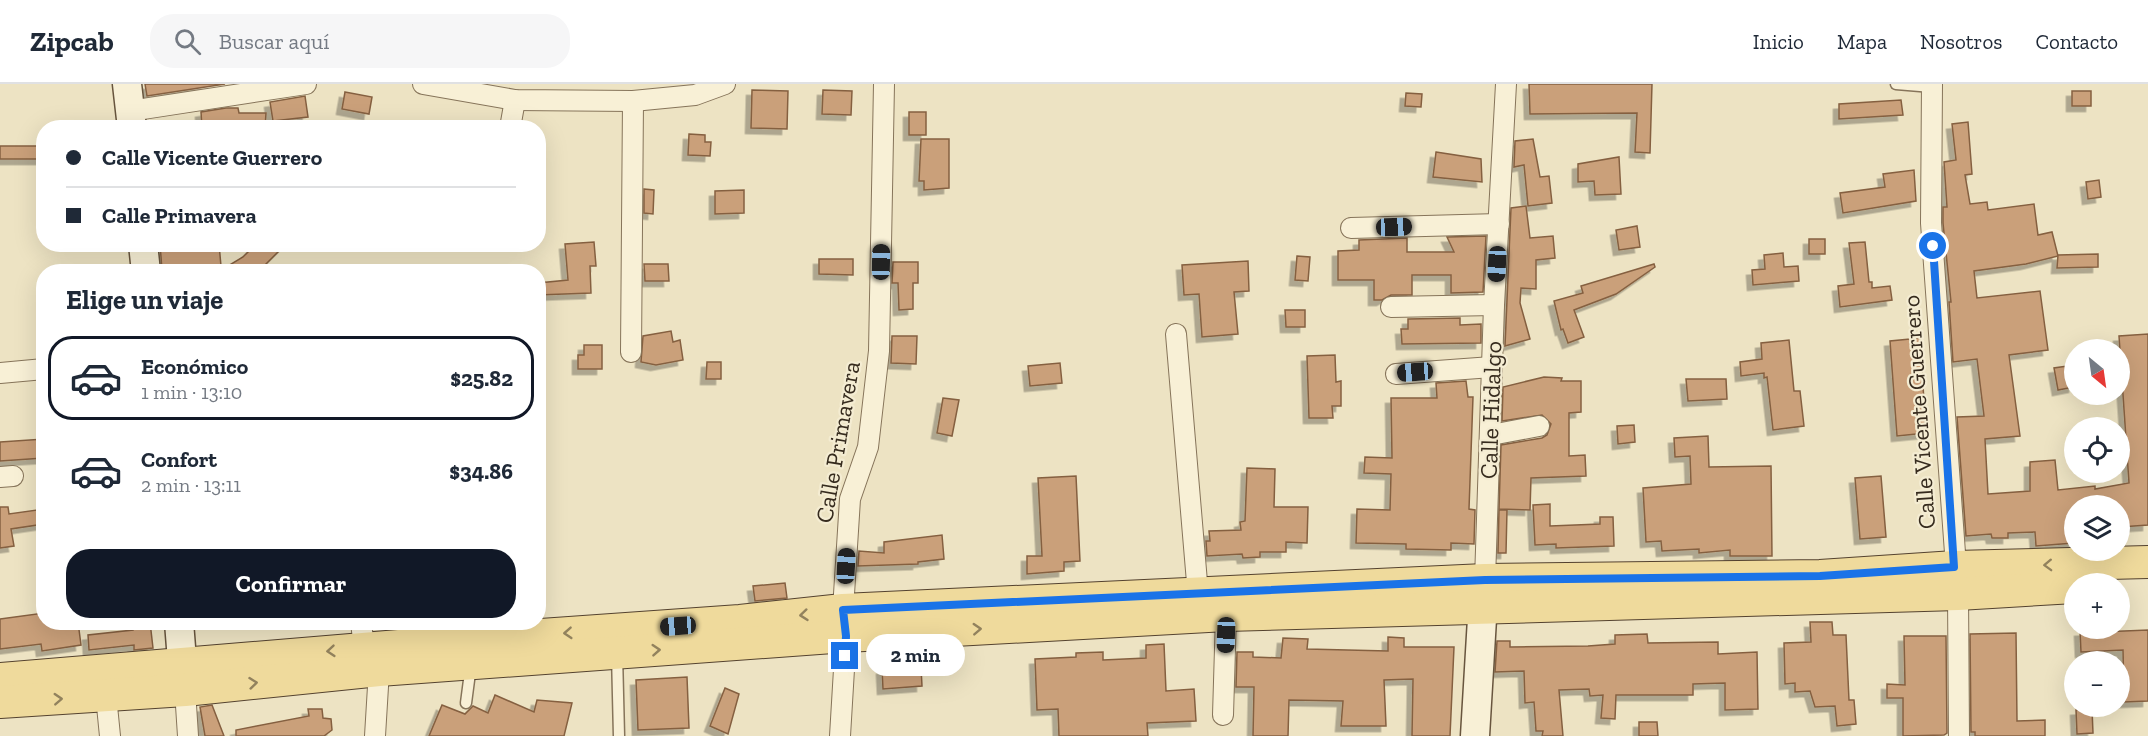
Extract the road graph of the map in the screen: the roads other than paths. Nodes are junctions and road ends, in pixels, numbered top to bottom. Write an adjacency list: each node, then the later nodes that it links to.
1 (306, 84): 10 (street)
2 (423, 84): 8 (street)
3 (725, 84): 9 (street)
4 (884, 84): 33 (street, Calle Primavera)
5 (1506, 84): 12 (street, Calle Hidalgo)
6 (1896, 84): 7 (lane)
7 (1932, 86): 25 (street, Calle Vicente Guerrero)
8 (515, 100): 9 (street); 11 (street)
9 (633, 101): 17 (street)
10 (130, 108)
11 (511, 120)
12 (1499, 224): 13 (street); 14 (street, Calle Hidalgo)
13 (1351, 228)
14 (1494, 304): 15 (street); 18 (street, Calle Hidalgo)
15 (1391, 307)
16 (1176, 334): 30 (street)
17 (631, 352)
18 (1492, 367): 21 (street); 23 (street, Calle Hidalgo)
19 (36, 370): 20 (street)
20 (0, 373)
21 (1396, 374)
22 (1539, 426): 23 (street)
23 (1491, 435): 29 (street, Calle Hidalgo)
24 (2148, 562): 25 (main road, one-way to 25)
25 (1956, 580): 28 (main road); 29 (main road); 50 (street, Calle Vicente Guerrero)
26 (2148, 583): 27 (main road)
27 (2130, 584)
28 (2064, 586)
29 (1483, 593): 31 (main road); 49 (street, Calle Hidalgo)
30 (1198, 594): 31 (main road); 33 (main road)
31 (1283, 601): 32 (main road)
32 (1227, 615): 33 (main road, one-way to 32); 43 (street)
33 (845, 623): 35 (main road); 48 (street, Calle Primavera)
34 (180, 630): 38 (street)
35 (616, 642): 37 (main road); 47 (lane)
36 (368, 647): 37 (main road); 38 (main road); 46 (street)
37 (471, 652): 42 (lane)
38 (184, 677): 39 (main road); 40 (main road); 45 (street)
39 (0, 679)
40 (106, 696): 41 (main road, one-way to 40); 44 (street)
41 (0, 702)
42 (466, 704)
43 (1223, 716)
44 (110, 736)
45 (188, 736)
46 (375, 736)
47 (619, 736)
48 (840, 736)
49 (1475, 736)
50 (1959, 736)

